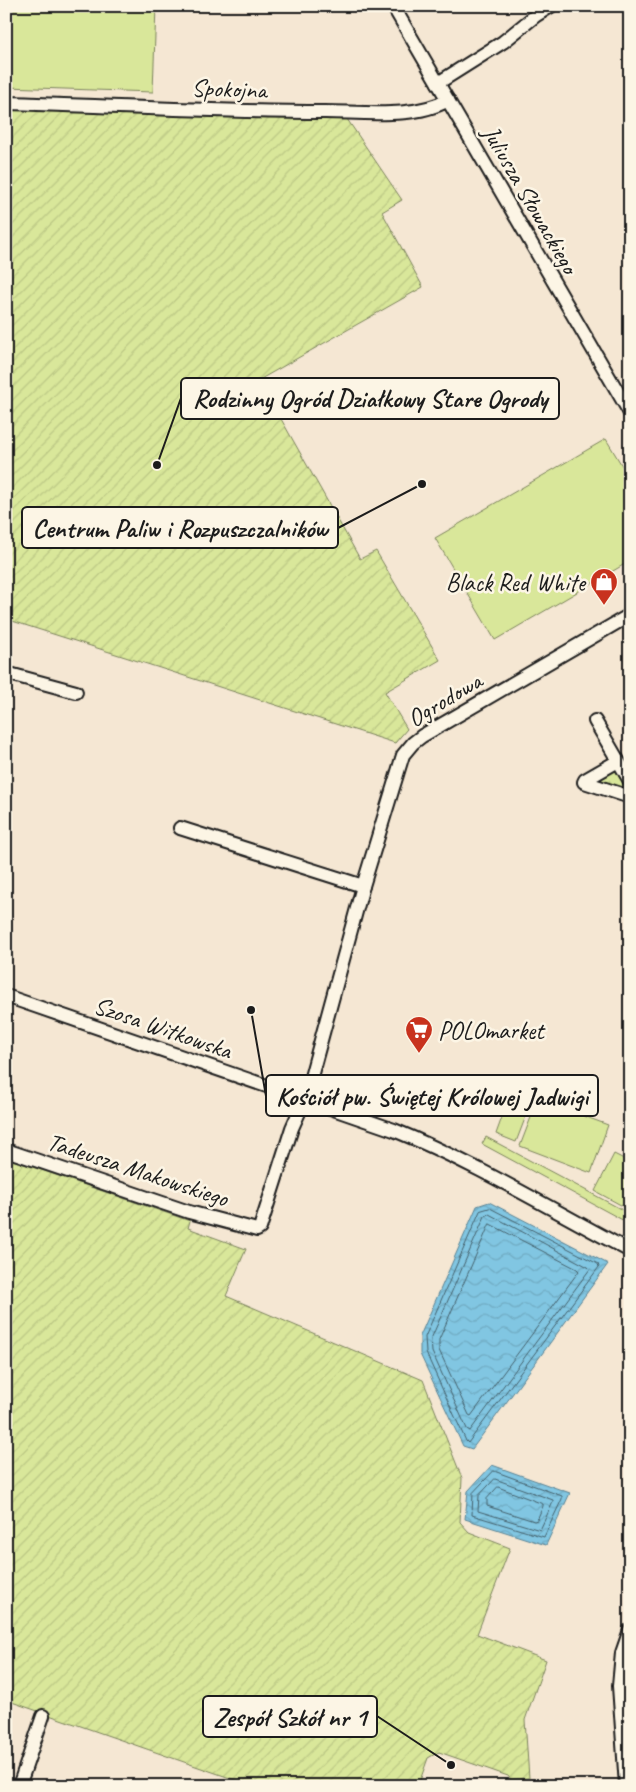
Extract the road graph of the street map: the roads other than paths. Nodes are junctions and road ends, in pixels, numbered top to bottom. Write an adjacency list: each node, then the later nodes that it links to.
1 (393, 6): 3 (street, Juliusza Słowackiego)
2 (551, 6): 3 (street)
3 (438, 83): 4 (street, Juliusza Słowackiego)
4 (448, 100): 5 (street, Spokojna); 6 (street, Juliusza Słowackiego)
5 (6, 103)
6 (630, 413)
7 (630, 615): 15 (street, Ogrodowa)
8 (6, 672): 9 (street)
9 (76, 692)
10 (595, 721): 11 (street)
11 (618, 761): 12 (street); 13 (street)
12 (630, 781)
13 (630, 797)
14 (180, 828): 15 (street)
15 (363, 886): 17 (street, Ogrodowa)
16 (6, 996): 17 (street, Szosa Witkowska)
17 (305, 1099): 19 (street, Ogrodowa); 20 (street, Szosa Witkowska)
18 (6, 1150): 19 (street, Tadeusza Makowskiego)
19 (256, 1230)
20 (630, 1251)
21 (630, 1630): 22 (street)
22 (624, 1688): 25 (street)
23 (42, 1716): 24 (street)
24 (19, 1786)
25 (626, 1786)

